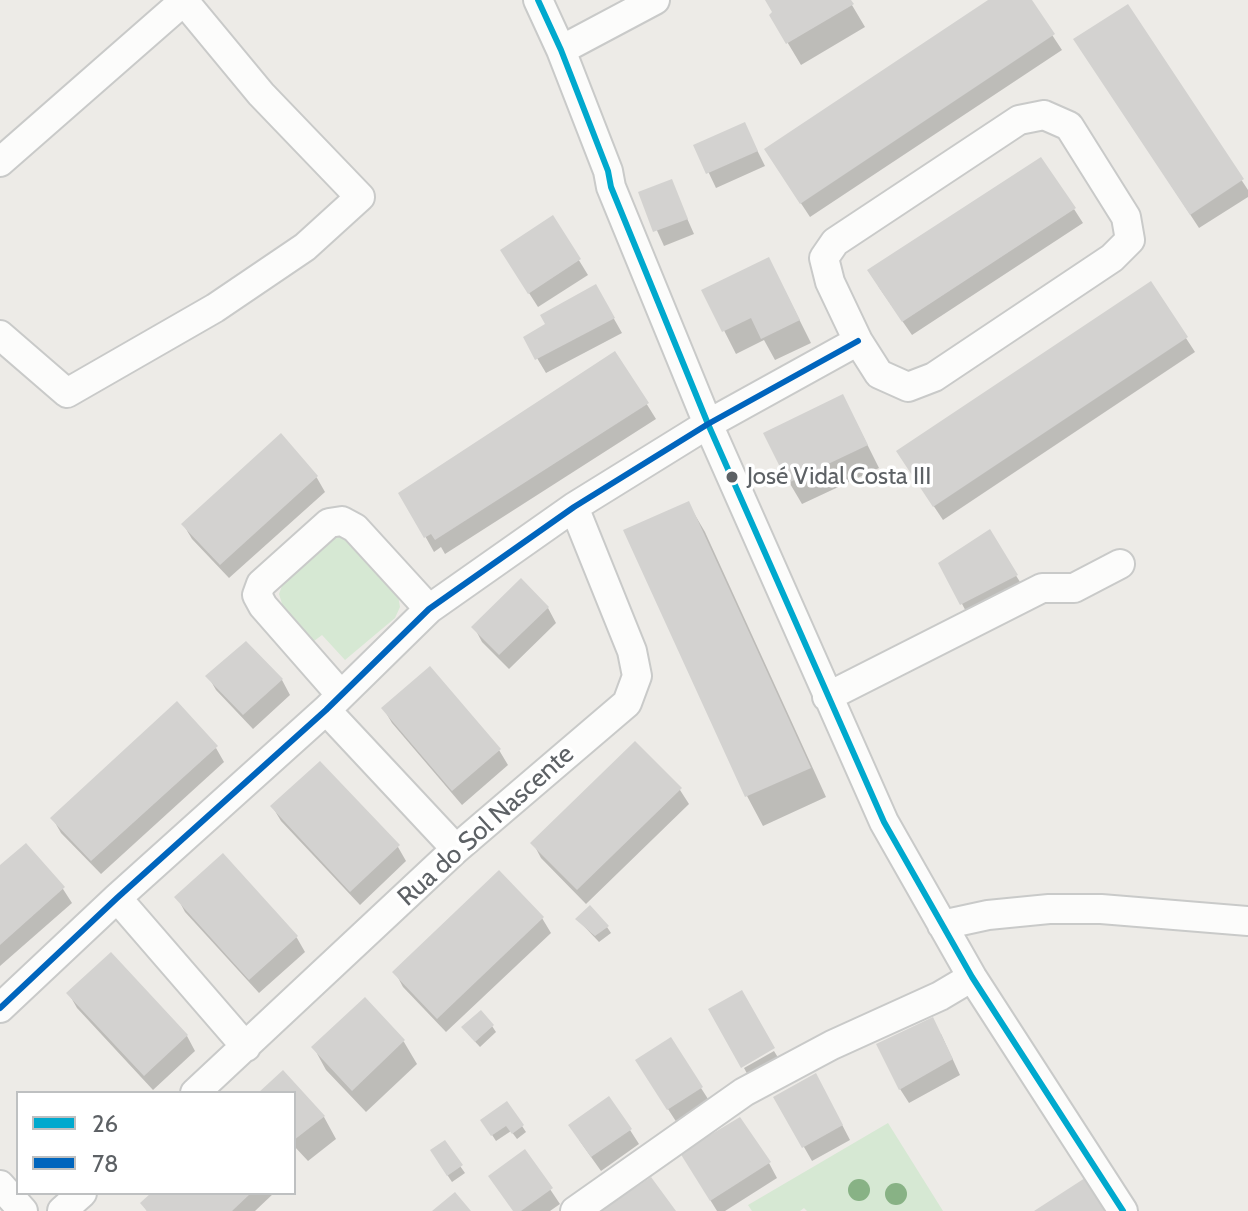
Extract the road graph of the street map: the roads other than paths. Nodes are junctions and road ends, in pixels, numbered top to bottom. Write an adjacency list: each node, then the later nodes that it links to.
1 (184, 0): 5 (street); 6 (street)
2 (538, 0): 4 (street)
3 (655, 0): 4 (street)
4 (561, 50): 8 (street)
5 (0, 162)
6 (0, 335)
7 (858, 341): 7 (street); 8 (street)
8 (708, 424): 9 (street); 12 (street)
9 (574, 507): 11 (street); 14 (street, Rua do Sol Nascente)
10 (1120, 564): 12 (street)
11 (429, 609): 13 (street); 13 (street)
12 (827, 697): 17 (street)
13 (334, 703): 14 (street); 15 (street)
14 (456, 849): 20 (street, Rua do Sol Nascente)
15 (117, 898): 19 (street); 20 (street)
16 (1248, 921): 17 (street)
17 (942, 925): 18 (street)
18 (972, 977): 26 (street); 27 (street)
19 (0, 1008)
20 (246, 1047): 21 (street, Rua do Sol Nascente)
21 (197, 1091)
22 (0, 1185): 24 (street)
23 (80, 1195): 25 (street)
24 (23, 1211)
25 (62, 1211)
26 (575, 1211)
27 (1123, 1211)

